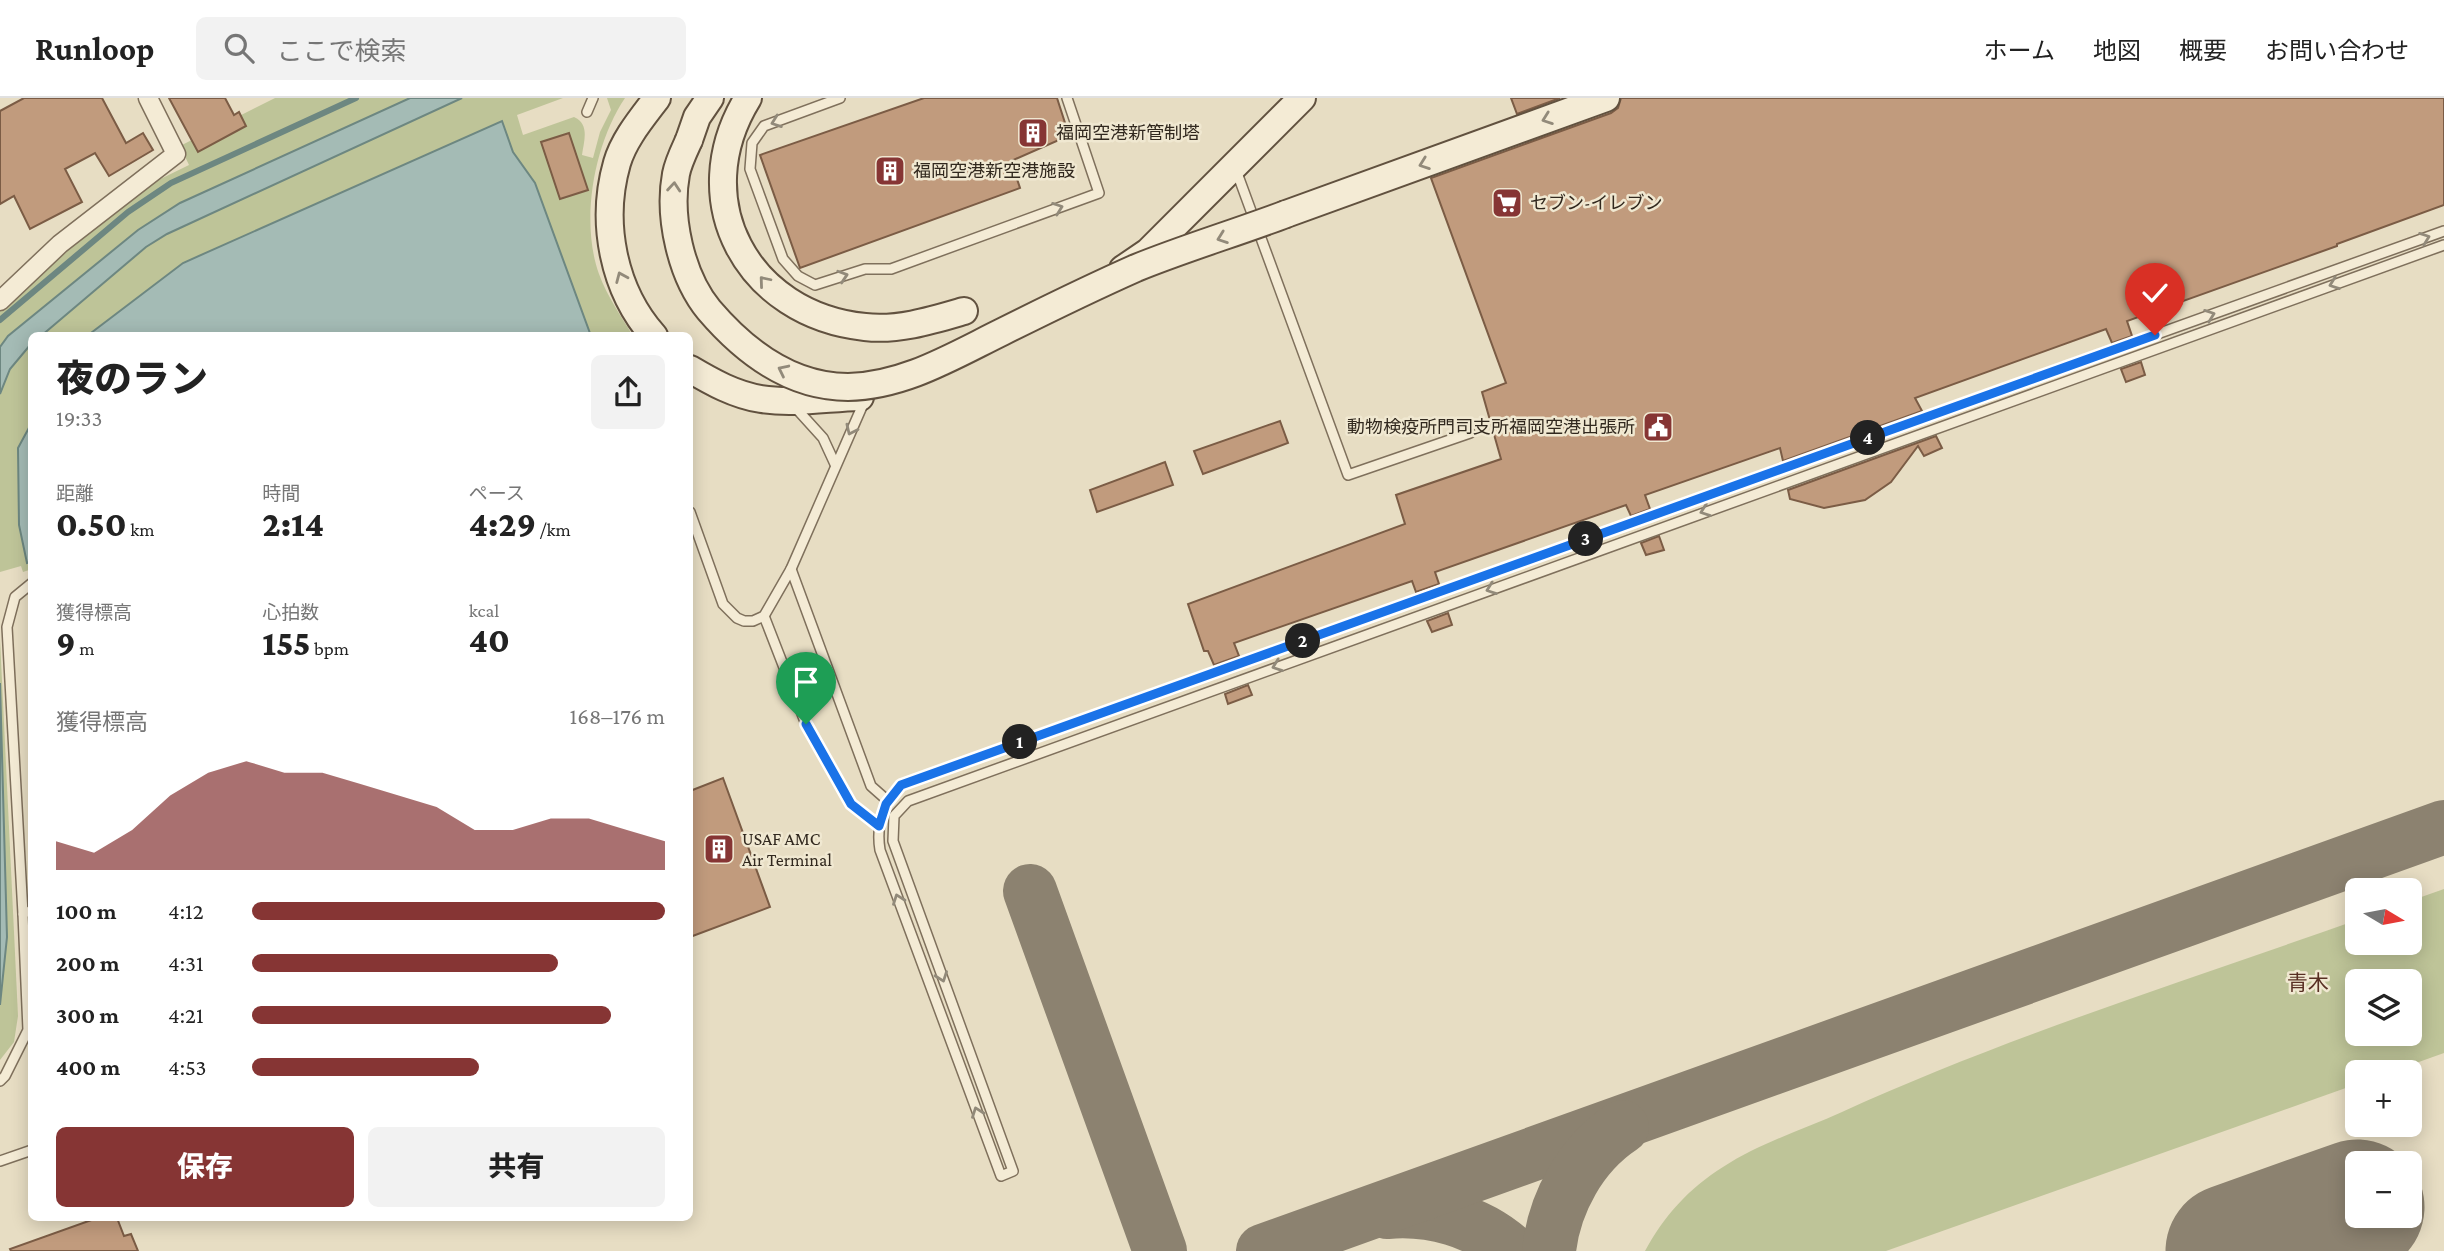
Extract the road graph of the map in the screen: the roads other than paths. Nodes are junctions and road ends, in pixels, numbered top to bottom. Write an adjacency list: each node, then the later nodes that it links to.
1 (148, 98): 14 (street)
2 (593, 98): 10 (lane)
3 (657, 98): 16 (street, one-way to 3)
4 (710, 98): 9 (street, one-way to 4, bridge)
5 (748, 98): 15 (street, one-way to 5)
6 (841, 98): 7 (lane, one-way to 7)
7 (1067, 98)
8 (1302, 98): 11 (street)
9 (1606, 98)
10 (587, 112)
11 (1234, 165): 18 (street); 20 (lane)
12 (2444, 231): 26 (lane, one-way to 12)
13 (2444, 245): 27 (lane, one-way to 27)
14 (0, 301)
15 (964, 311)
16 (650, 332)
17 (693, 371): 19 (street)
18 (866, 397): 19 (street); 21 (lane, one-way to 21)
19 (789, 401): 21 (lane)
20 (1470, 433)
21 (835, 464): 23 (lane)
22 (693, 520): 25 (lane)
23 (791, 569): 25 (lane); 26 (lane)
24 (28, 586): 28 (lane)
25 (764, 615): 27 (lane)
26 (888, 801): 27 (lane)
27 (879, 826)
28 (27, 912): 29 (lane)
29 (0, 1081)
30 (28, 1151): 31 (lane)
31 (0, 1161)

